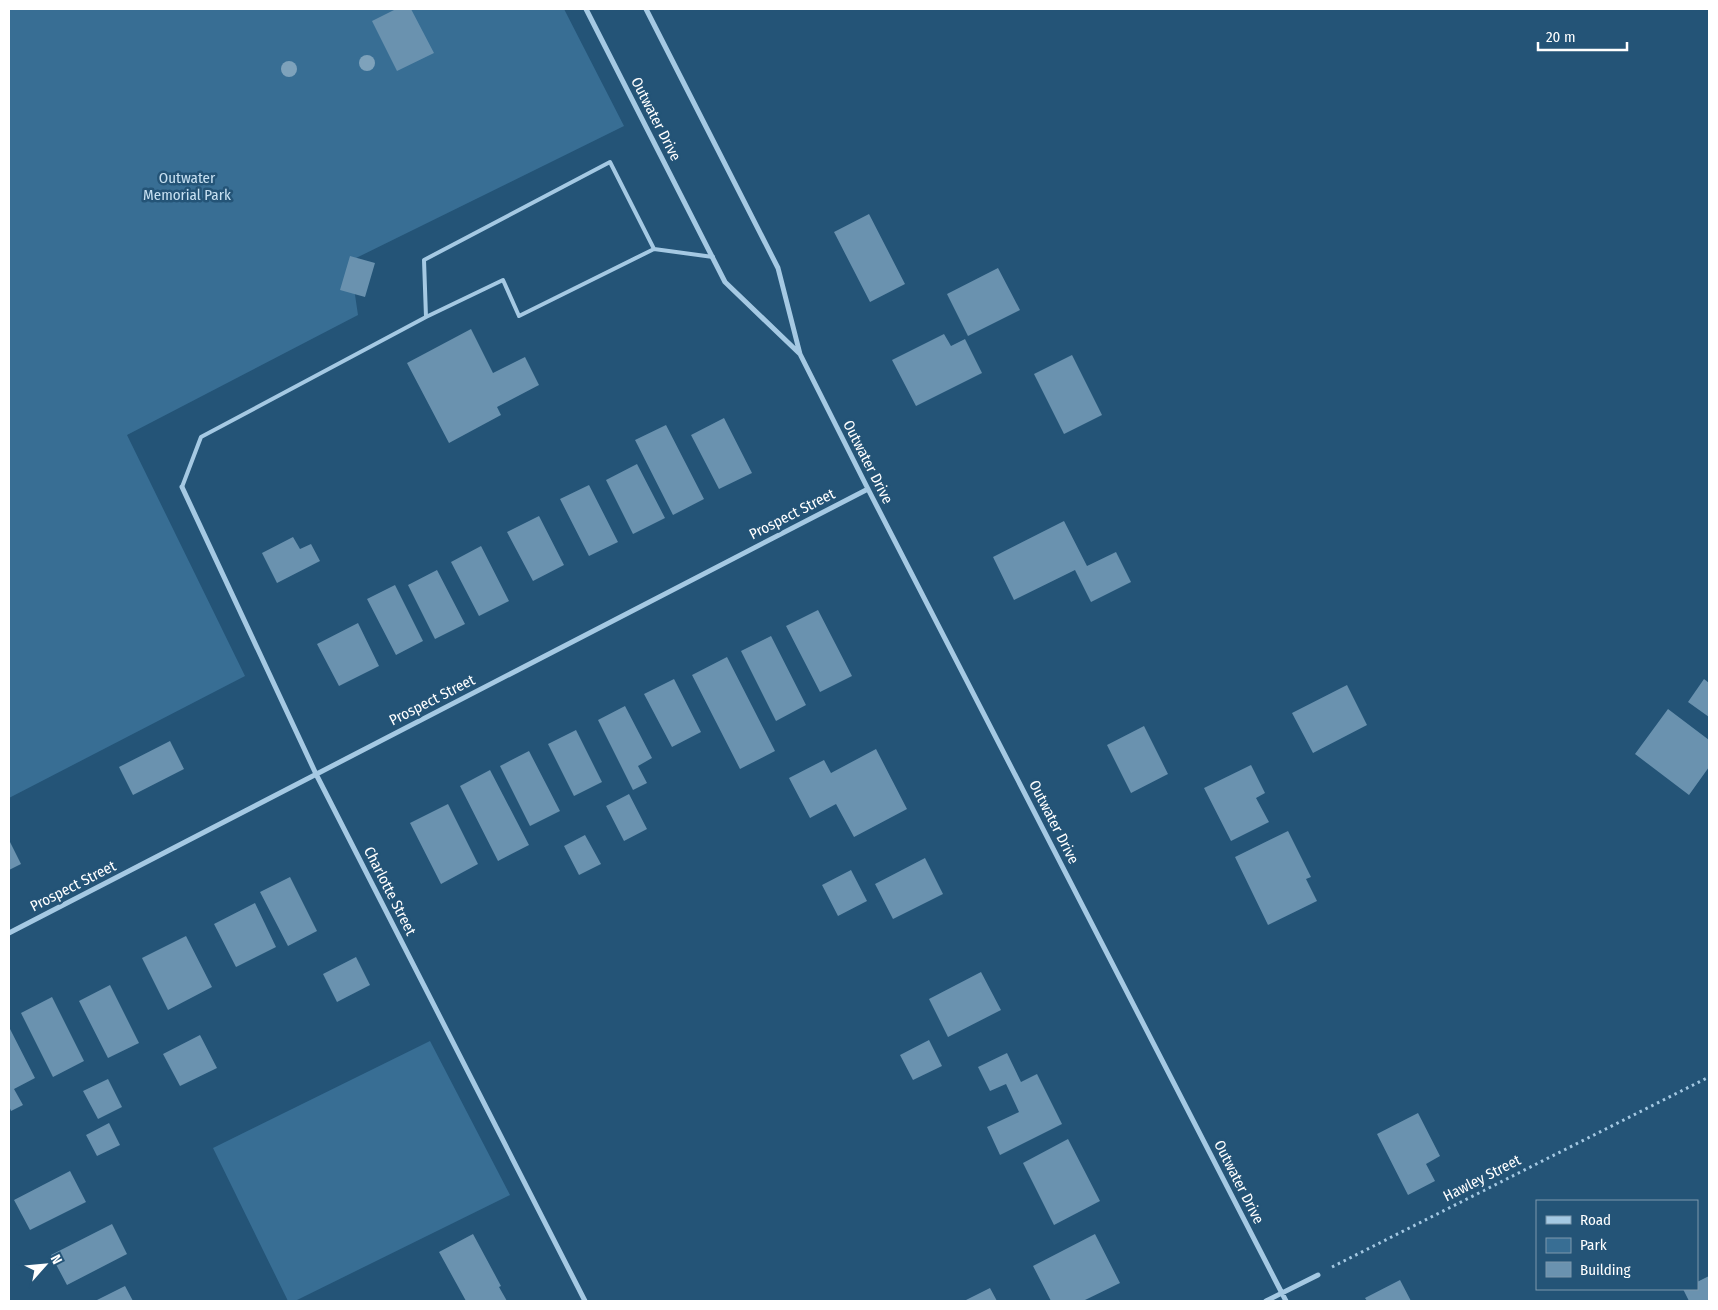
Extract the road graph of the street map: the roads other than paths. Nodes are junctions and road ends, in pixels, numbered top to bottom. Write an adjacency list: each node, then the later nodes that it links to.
1 (586, 9): 4 (street, Outwater Drive)
2 (646, 9): 6 (street, Outwater Drive)
3 (654, 250): 4 (lane); 5 (lane); 5 (lane)
4 (713, 258): 6 (street, Outwater Drive)
5 (426, 317): 7 (lane)
6 (800, 354): 8 (street, Outwater Drive)
7 (182, 487): 9 (street, Charlotte Street)
8 (868, 489): 9 (street, Prospect Street); 12 (street, Outwater Drive)
9 (316, 774): 10 (street, Prospect Street); 13 (street, Charlotte Street)
10 (9, 933)
11 (1318, 1274): 12 (street)
12 (1282, 1293): 14 (street); 15 (street, Outwater Drive)
13 (585, 1301)
14 (1266, 1301)
15 (1286, 1301)

